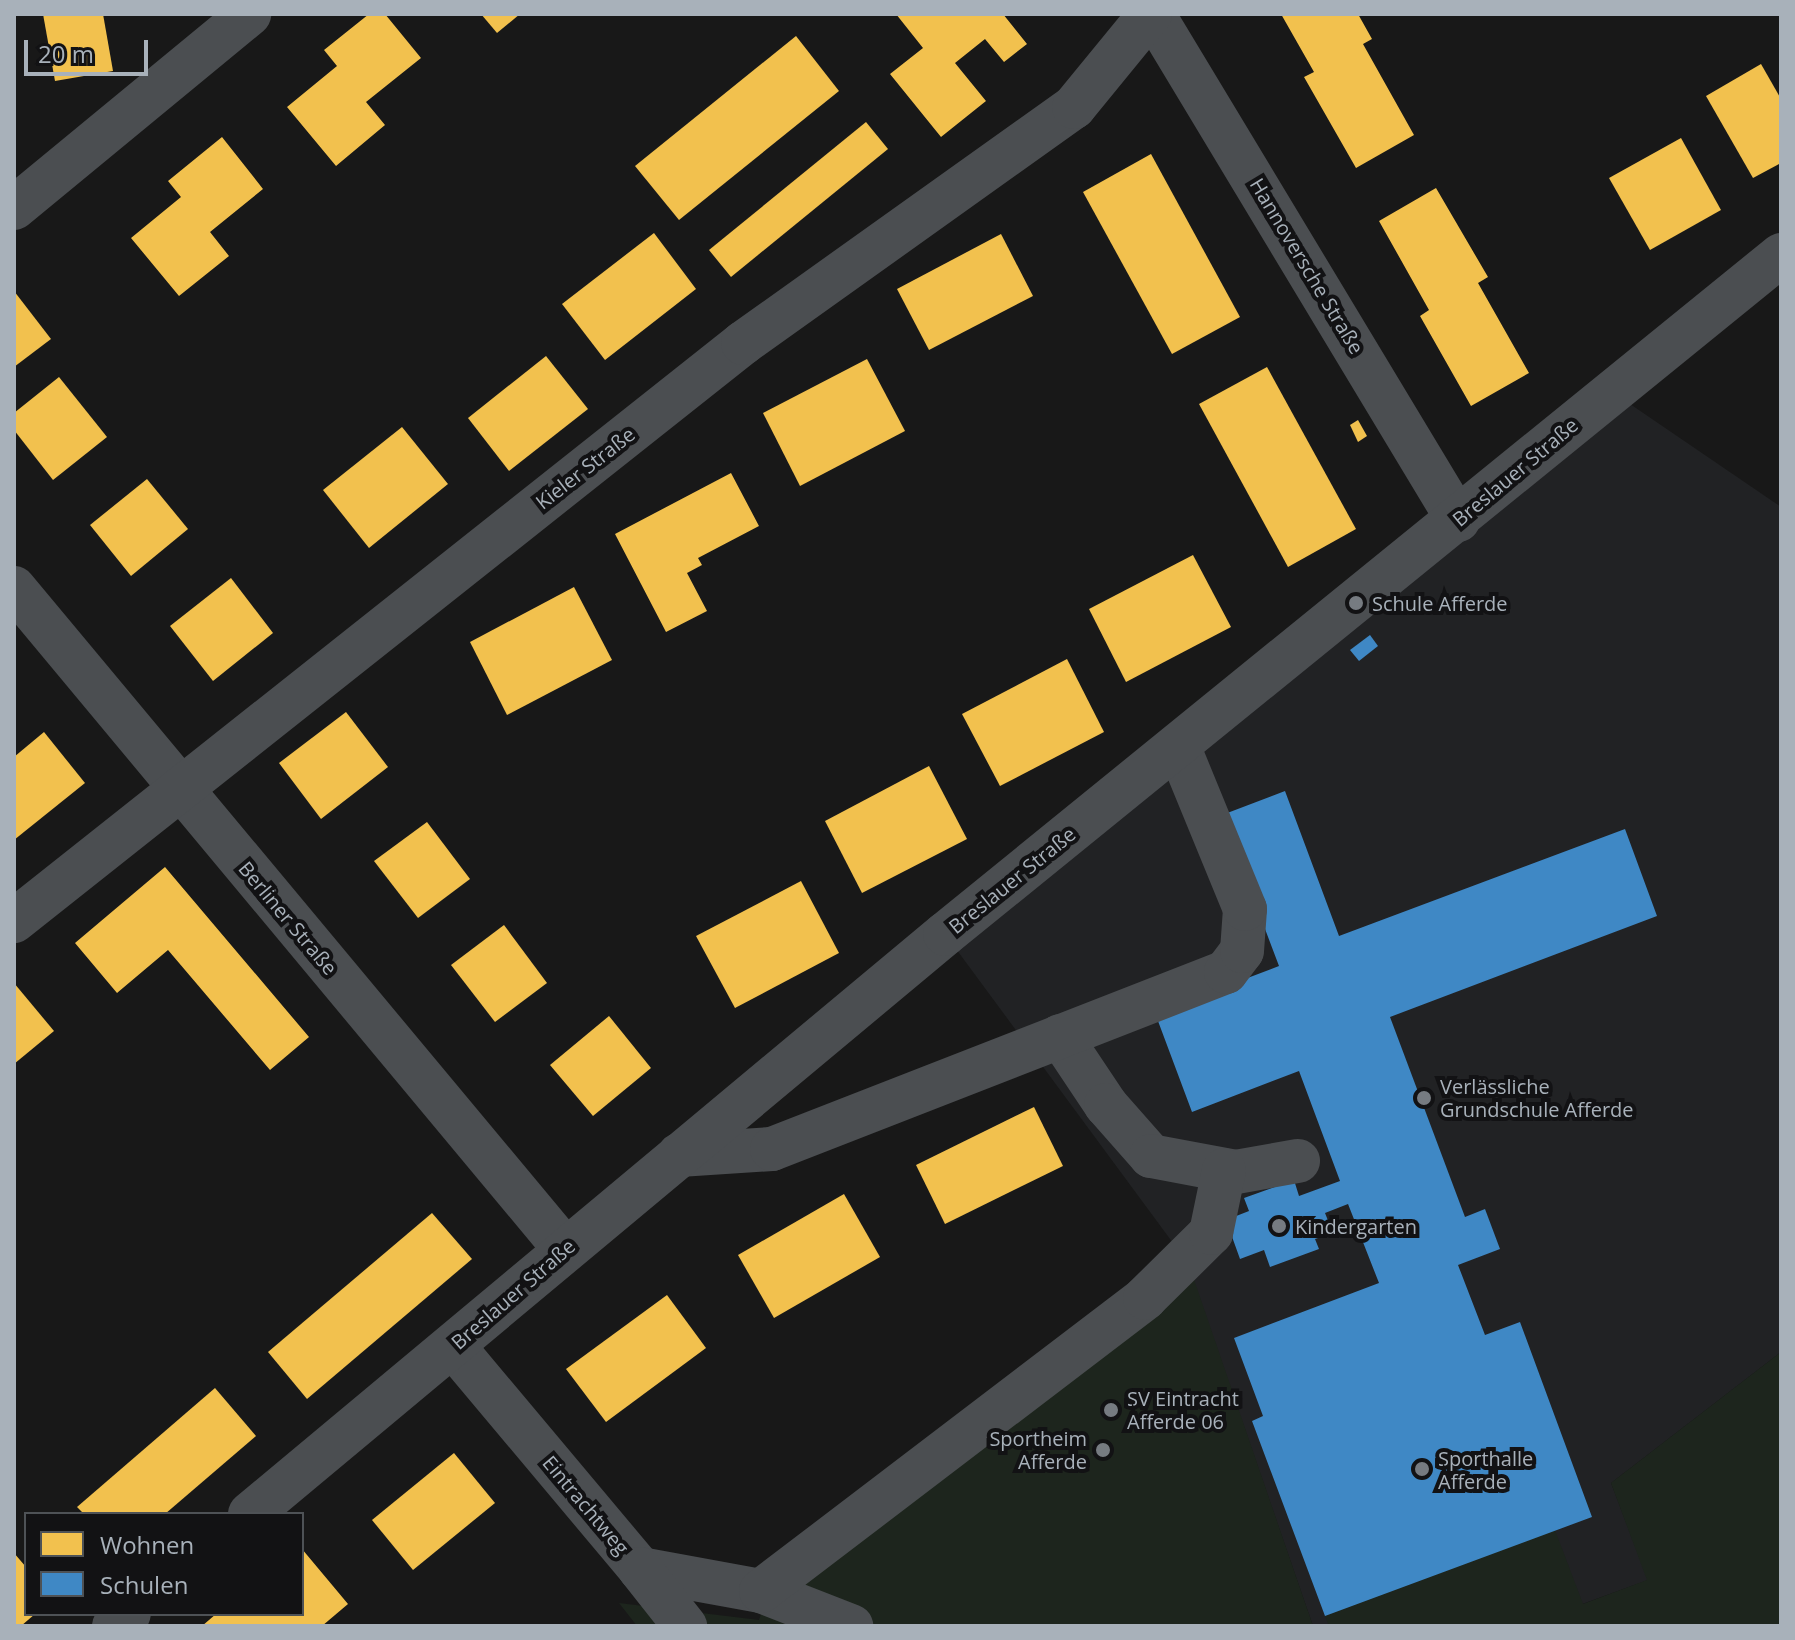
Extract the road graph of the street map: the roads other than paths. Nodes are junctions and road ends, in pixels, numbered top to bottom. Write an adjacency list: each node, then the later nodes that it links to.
1 (249, 14): 3 (street)
2 (1152, 14): 5 (street, Hannoversche Straße); 8 (street, Kieler Straße)
3 (14, 208)
4 (1781, 255): 5 (street, Breslauer Straße)
5 (1458, 520): 7 (street, Breslauer Straße)
6 (14, 588): 8 (street, Berliner Straße)
7 (1178, 746): 10 (street); 11 (street, Breslauer Straße)
8 (181, 789): 9 (street, Kieler Straße); 14 (street, Berliner Straße)
9 (14, 921)
10 (1060, 1036): 11 (street); 13 (street)
11 (679, 1155): 14 (street, Breslauer Straße)
12 (1298, 1161): 13 (street)
13 (1224, 1170): 18 (street)
14 (564, 1248): 15 (street, Breslauer Straße)
15 (453, 1346): 16 (street, Breslauer Straße); 17 (street, Eintrachtweg)
16 (252, 1512)
17 (640, 1569): 18 (street, Eintrachtweg); 19 (street)
18 (761, 1591): 20 (street, Eintrachtweg)
19 (685, 1626)
20 (851, 1626)

